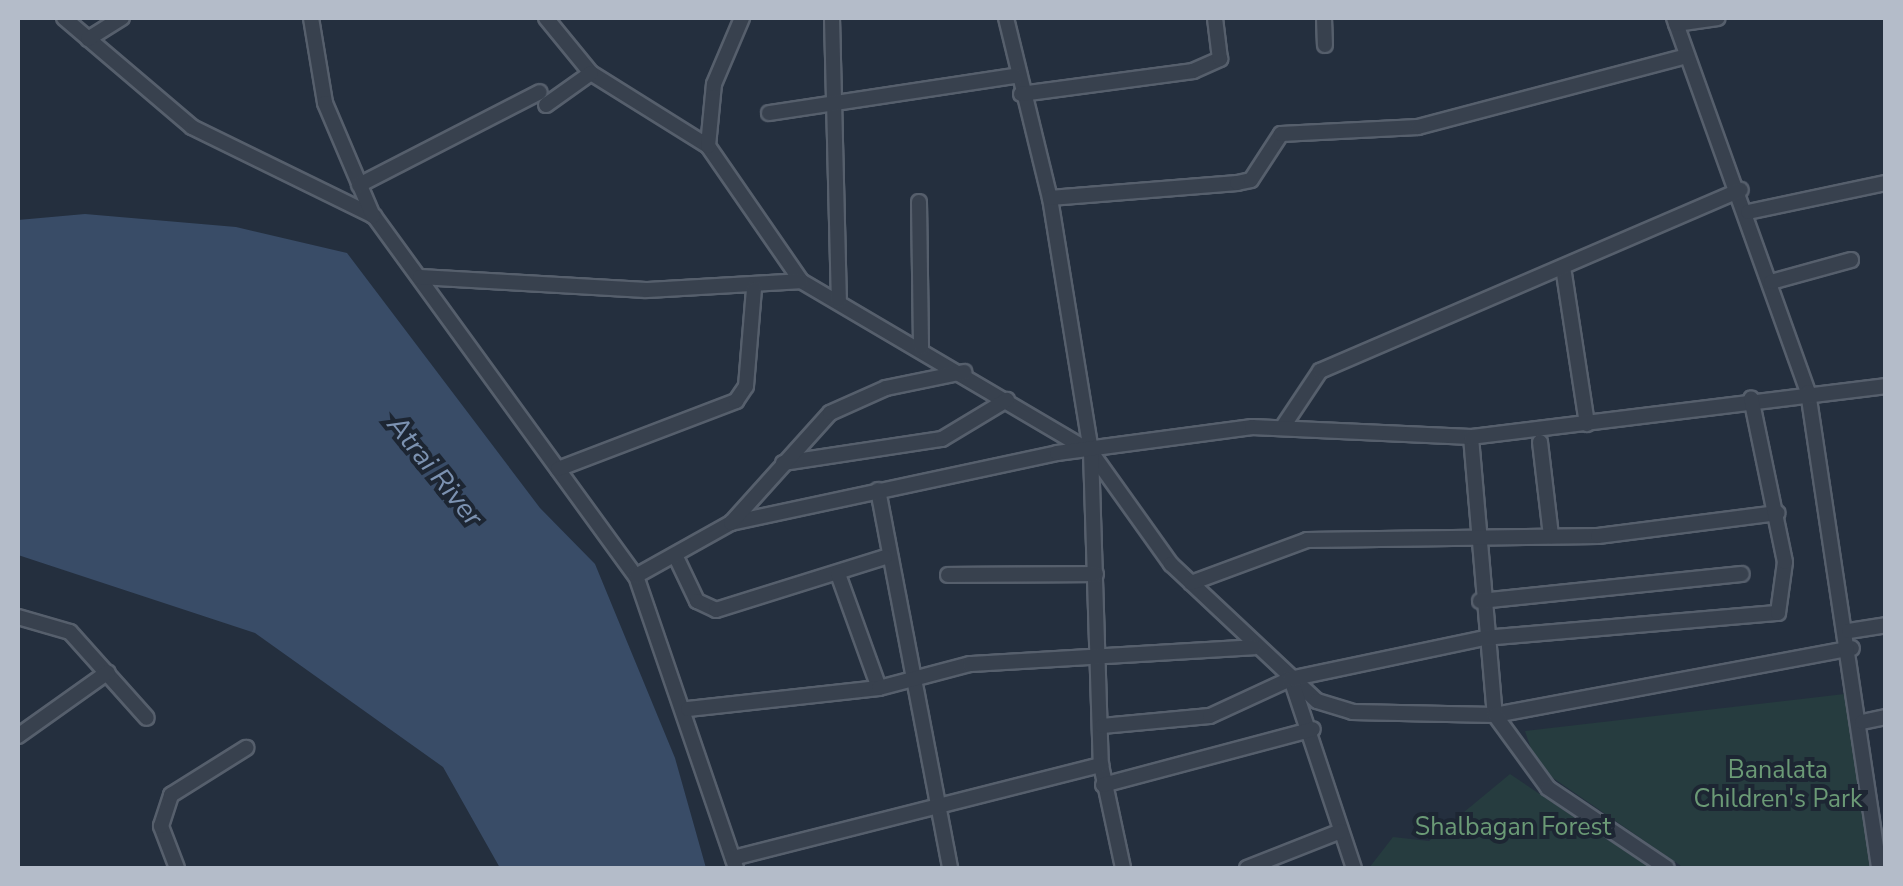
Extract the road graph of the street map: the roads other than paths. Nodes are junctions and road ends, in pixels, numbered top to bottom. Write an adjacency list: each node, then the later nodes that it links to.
1 (64, 18): 12 (street)
2 (122, 18): 12 (street)
3 (312, 18): 22 (street)
4 (546, 18): 15 (street)
5 (742, 18): 20 (street)
6 (832, 18): 18 (street)
7 (1006, 18): 16 (street)
8 (1215, 18): 17 (street)
9 (1324, 18): 13 (street)
10 (1718, 18): 11 (street)
11 (1675, 21): 14 (street)
12 (88, 39): 27 (street)
13 (1324, 45)
14 (1686, 56): 23 (street); 24 (street)
15 (591, 73): 20 (street); 22 (street)
16 (1015, 76): 17 (street); 18 (street)
17 (1020, 94): 24 (street)
18 (836, 105): 19 (street); 34 (street)
19 (769, 113)
20 (708, 146): 31 (street)
21 (1886, 183): 26 (street)
22 (359, 185): 27 (street)
23 (1741, 190): 26 (street); 29 (street)
24 (1050, 198): 45 (street)
25 (919, 202): 35 (street)
26 (1748, 212): 32 (street)
27 (374, 216): 30 (street)
28 (1851, 260): 32 (street)
29 (1563, 266): 41 (street); 42 (street)
30 (420, 277): 33 (street); 47 (street)
31 (801, 280): 33 (street); 34 (street)
32 (1772, 282): 38 (street)
33 (754, 288): 47 (street)
34 (839, 301): 35 (street)
35 (921, 348): 36 (street)
36 (964, 372): 40 (street); 46 (street)
37 (1886, 386): 38 (street)
38 (1808, 392): 39 (street); 64 (street)
39 (1751, 398): 41 (street); 49 (street)
40 (1007, 400): 45 (street); 46 (street)
41 (1588, 424): 43 (street)
42 (1284, 425): 43 (street); 45 (street)
43 (1471, 437): 51 (street)
44 (1540, 442): 52 (street)
45 (1092, 452): 48 (street); 56 (street); 60 (street)
46 (782, 463): 50 (street)
47 (558, 469): 59 (street)
48 (878, 490): 50 (street); 54 (street)
49 (1778, 513): 52 (street); 65 (street)
50 (732, 523): 53 (street)
51 (1473, 536): 52 (street); 60 (street); 61 (street)
52 (1551, 536)
53 (676, 557): 55 (street); 59 (street)
54 (885, 557): 55 (street); 70 (street)
55 (838, 574): 72 (street)
56 (1096, 574): 58 (street); 68 (street)
57 (1742, 574): 61 (street)
58 (948, 575)
59 (636, 576): 73 (street)
60 (1191, 583): 66 (street)
61 (1480, 601): 65 (street)
62 (18, 617): 69 (street)
63 (1886, 625): 64 (street)
64 (1849, 631): 67 (street)
65 (1485, 638): 71 (street); 74 (street)
66 (1254, 647): 68 (street); 71 (street)
67 (1852, 648): 74 (street); 77 (street)
68 (1099, 657): 70 (street); 78 (street)
69 (108, 672): 76 (street); 80 (street)
70 (916, 676): 72 (street); 85 (street)
71 (1290, 680): 74 (street); 78 (street); 79 (street)
72 (879, 688): 73 (street)
73 (688, 709): 87 (street)
74 (1496, 715): 93 (street)
75 (1886, 717): 77 (street)
76 (147, 718)
77 (1862, 722): 84 (street)
78 (1102, 726): 82 (street)
79 (1313, 729): 83 (street); 86 (street)
80 (18, 736)
81 (246, 748): 88 (street)
82 (1100, 765): 83 (street); 85 (street)
83 (1103, 785): 90 (street)
84 (1878, 791): 94 (street)
85 (932, 807): 87 (street); 89 (street)
86 (1341, 831): 91 (street); 92 (street)
87 (735, 863)
88 (177, 868)
89 (950, 868)
90 (1123, 868)
91 (1247, 868)
92 (1354, 868)
93 (1667, 868)
94 (1878, 868)

